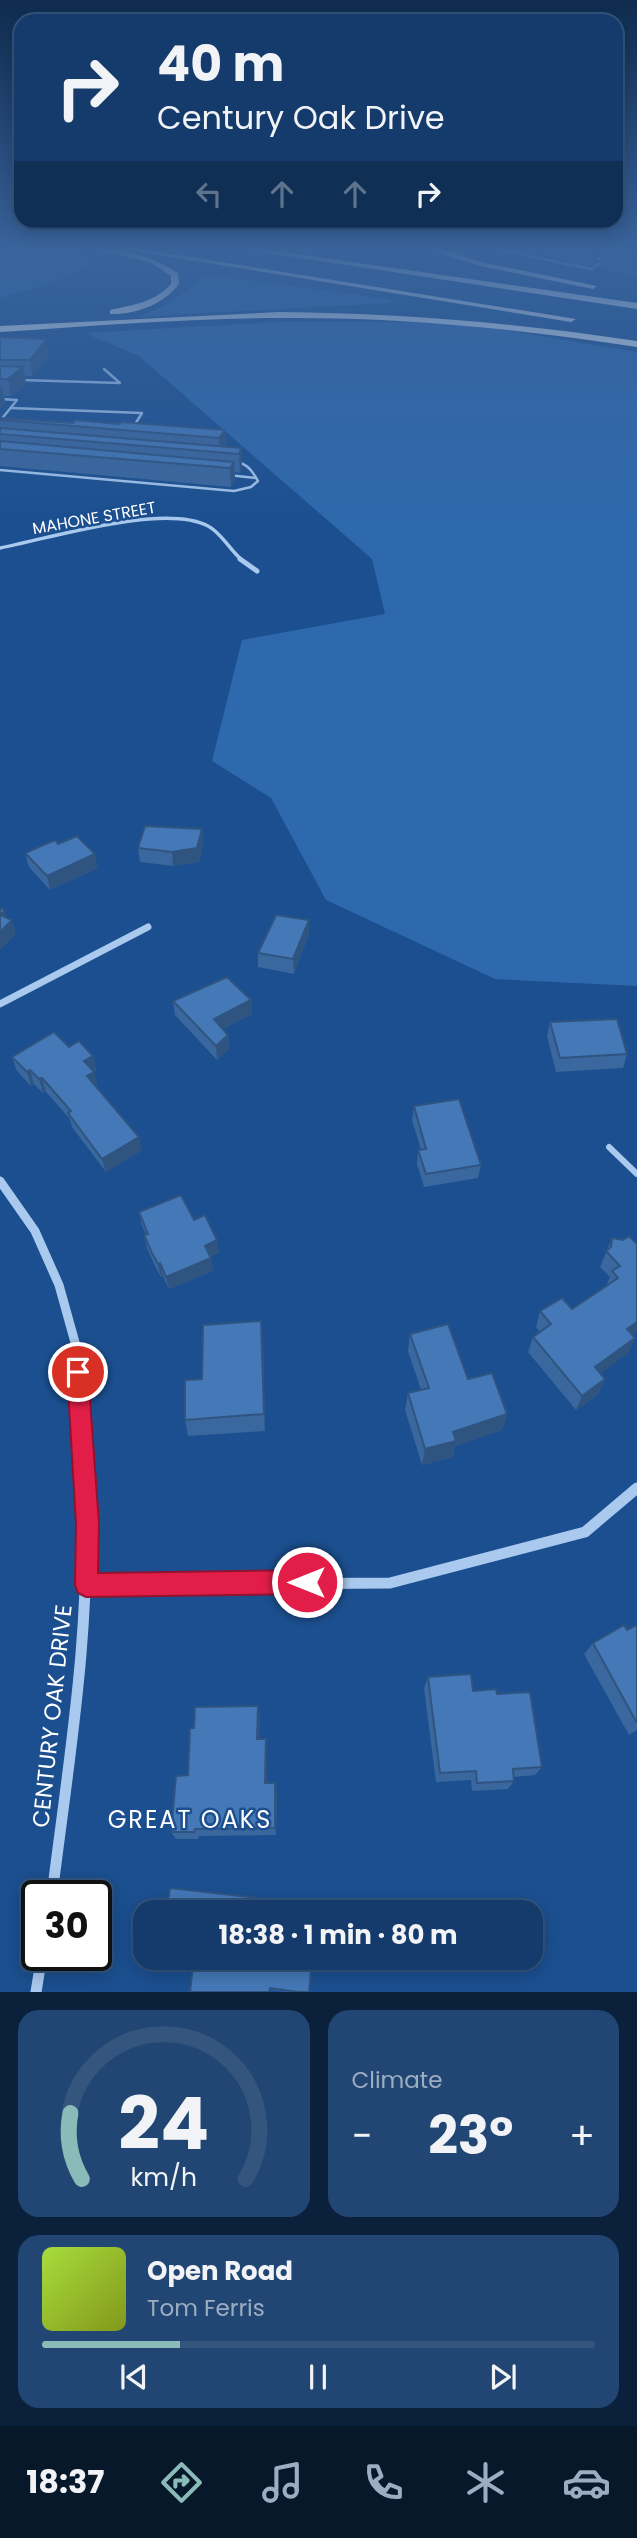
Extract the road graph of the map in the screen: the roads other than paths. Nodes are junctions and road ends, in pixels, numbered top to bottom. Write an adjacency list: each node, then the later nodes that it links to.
1 (610, 340): 2 (highway)
2 (637, 344)
3 (103, 369): 4 (lane)
4 (11, 380)
5 (0, 400): 6 (lane)
6 (11, 408): 7 (lane); 8 (lane)
7 (0, 421)
8 (132, 429)
9 (230, 461): 12 (lane)
10 (0, 470): 12 (lane)
11 (216, 474): 12 (lane)
12 (256, 478)
13 (0, 548): 14 (street, MAHONE STREET)
14 (257, 571)
15 (148, 926): 16 (street)
16 (0, 1004)
17 (609, 1147): 18 (lane)
18 (637, 1174)
19 (0, 1181): 21 (street, CENTURY OAK DRIVE)
20 (637, 1488): 21 (street)
21 (86, 1585): 22 (street, CENTURY OAK DRIVE)
22 (54, 1880)
23 (39, 1971): 24 (street)
24 (36, 1992)

